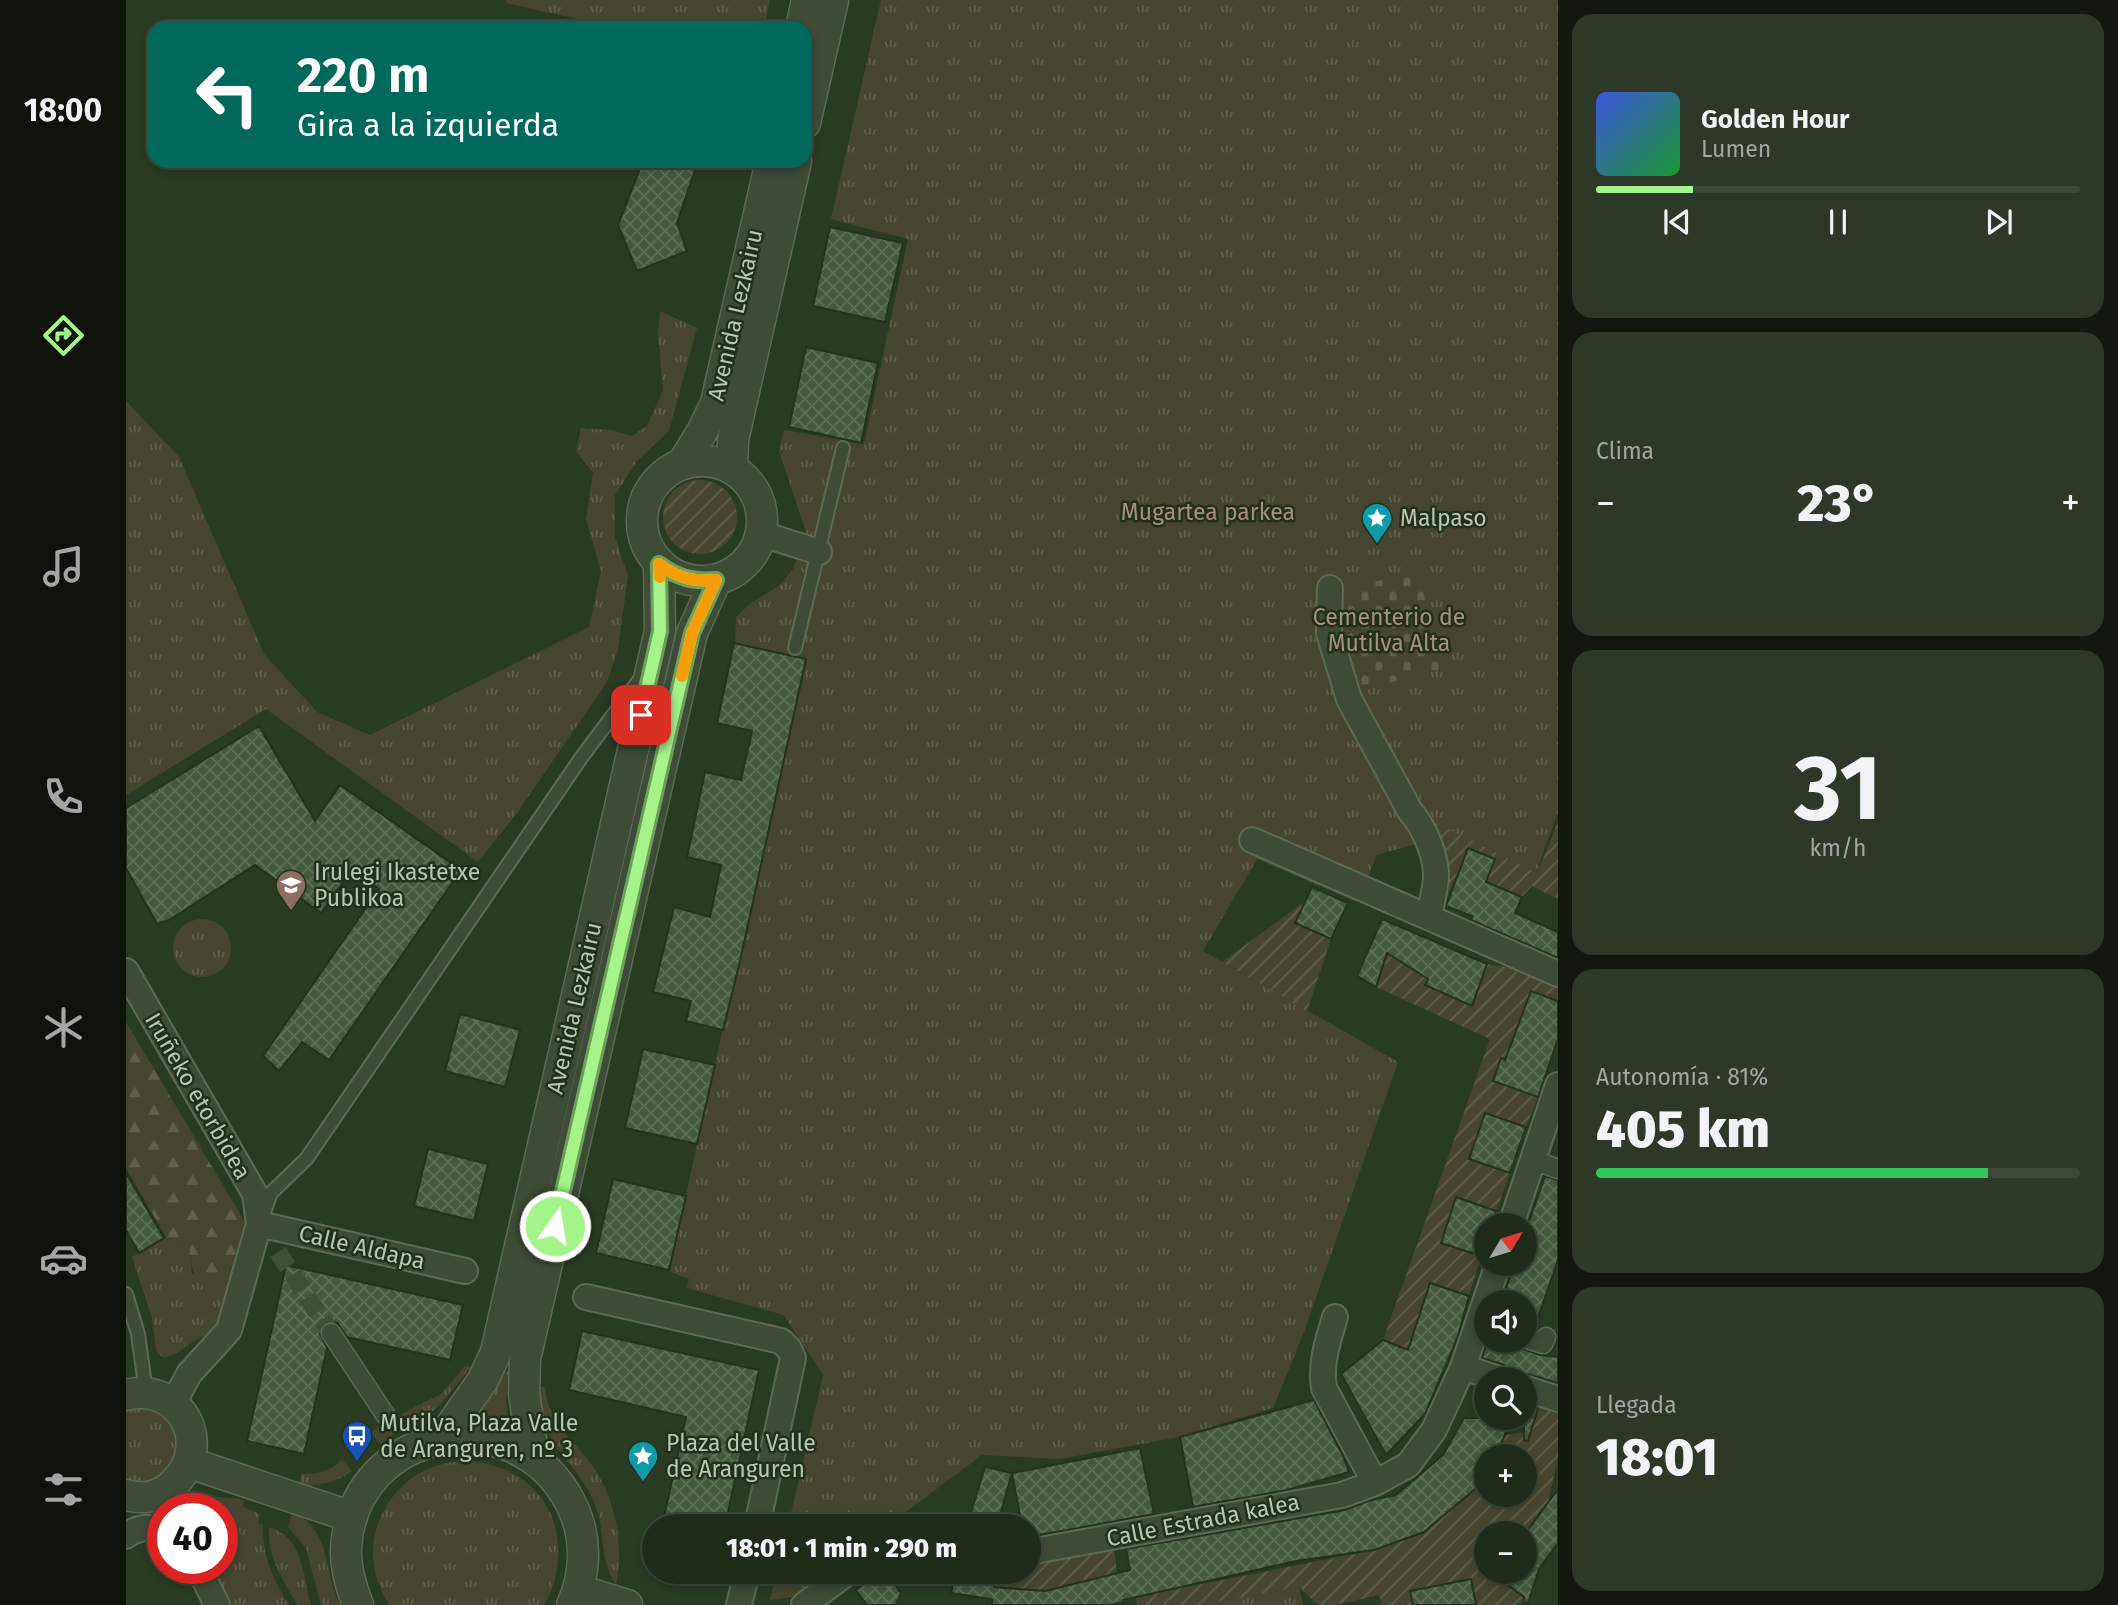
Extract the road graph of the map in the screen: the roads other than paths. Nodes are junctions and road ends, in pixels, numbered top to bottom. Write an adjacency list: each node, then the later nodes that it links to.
1 (807, 0): 3 (street)
2 (833, 0): 4 (street)
3 (802, 21)
4 (812, 92)
5 (769, 168): 8 (street, Avenida Lezkairu)
6 (794, 168): 9 (street, Avenida Lezkairu)
7 (843, 448): 11 (lane)
8 (683, 463): 9 (street); 12 (street)
9 (732, 469): 10 (street)
10 (762, 534): 11 (street); 13 (street)
11 (819, 552): 15 (lane)
12 (659, 564): 13 (street); 16 (street, Avenida Lezkairu)
13 (716, 580): 42 (street, Avenida Lezkairu)
14 (1330, 588): 18 (street)
15 (795, 648)
16 (653, 662): 25 (lane); 41 (street, Avenida Lezkairu)
17 (1252, 840): 18 (street)
18 (1429, 917): 20 (street)
19 (126, 971): 25 (street, Iruñeko etorbidea)
20 (1558, 974)
21 (1556, 1097): 22 (street)
22 (1533, 1160): 23 (street); 24 (street)
23 (1558, 1169)
24 (1515, 1213)
25 (259, 1224): 26 (street, Calle Aldapa); 39 (street)
26 (465, 1271)
27 (126, 1294): 37 (lane)
28 (586, 1297): 48 (street)
29 (1335, 1317): 44 (street)
30 (331, 1333): 40 (street)
31 (1546, 1338): 33 (street)
32 (1474, 1342): 34 (street, Calle Estrada kalea)
33 (1537, 1342)
34 (1463, 1367): 35 (street); 44 (street, Calle Estrada kalea)
35 (1474, 1371)
36 (1537, 1392): 38 (street)
37 (136, 1394): 39 (street)
38 (1558, 1399)
39 (173, 1404): 43 (street)
40 (386, 1416)
41 (443, 1437): 42 (street); 49 (street)
42 (534, 1458): 56 (street)
43 (190, 1463): 45 (street); 49 (street)
44 (1380, 1481): 52 (street, Calle Estrada kalea)
45 (173, 1493)
46 (127, 1497): 47 (street)
47 (147, 1497)
48 (760, 1514)
49 (352, 1517): 58 (street)
50 (147, 1527): 51 (street)
51 (126, 1535)
52 (1041, 1550)
53 (207, 1584): 57 (street)
54 (744, 1584): 60 (street)
55 (832, 1584): 61 (street)
56 (575, 1597): 59 (street)
57 (218, 1605)
58 (358, 1605)
59 (627, 1605)
60 (740, 1605)
61 (804, 1605)

